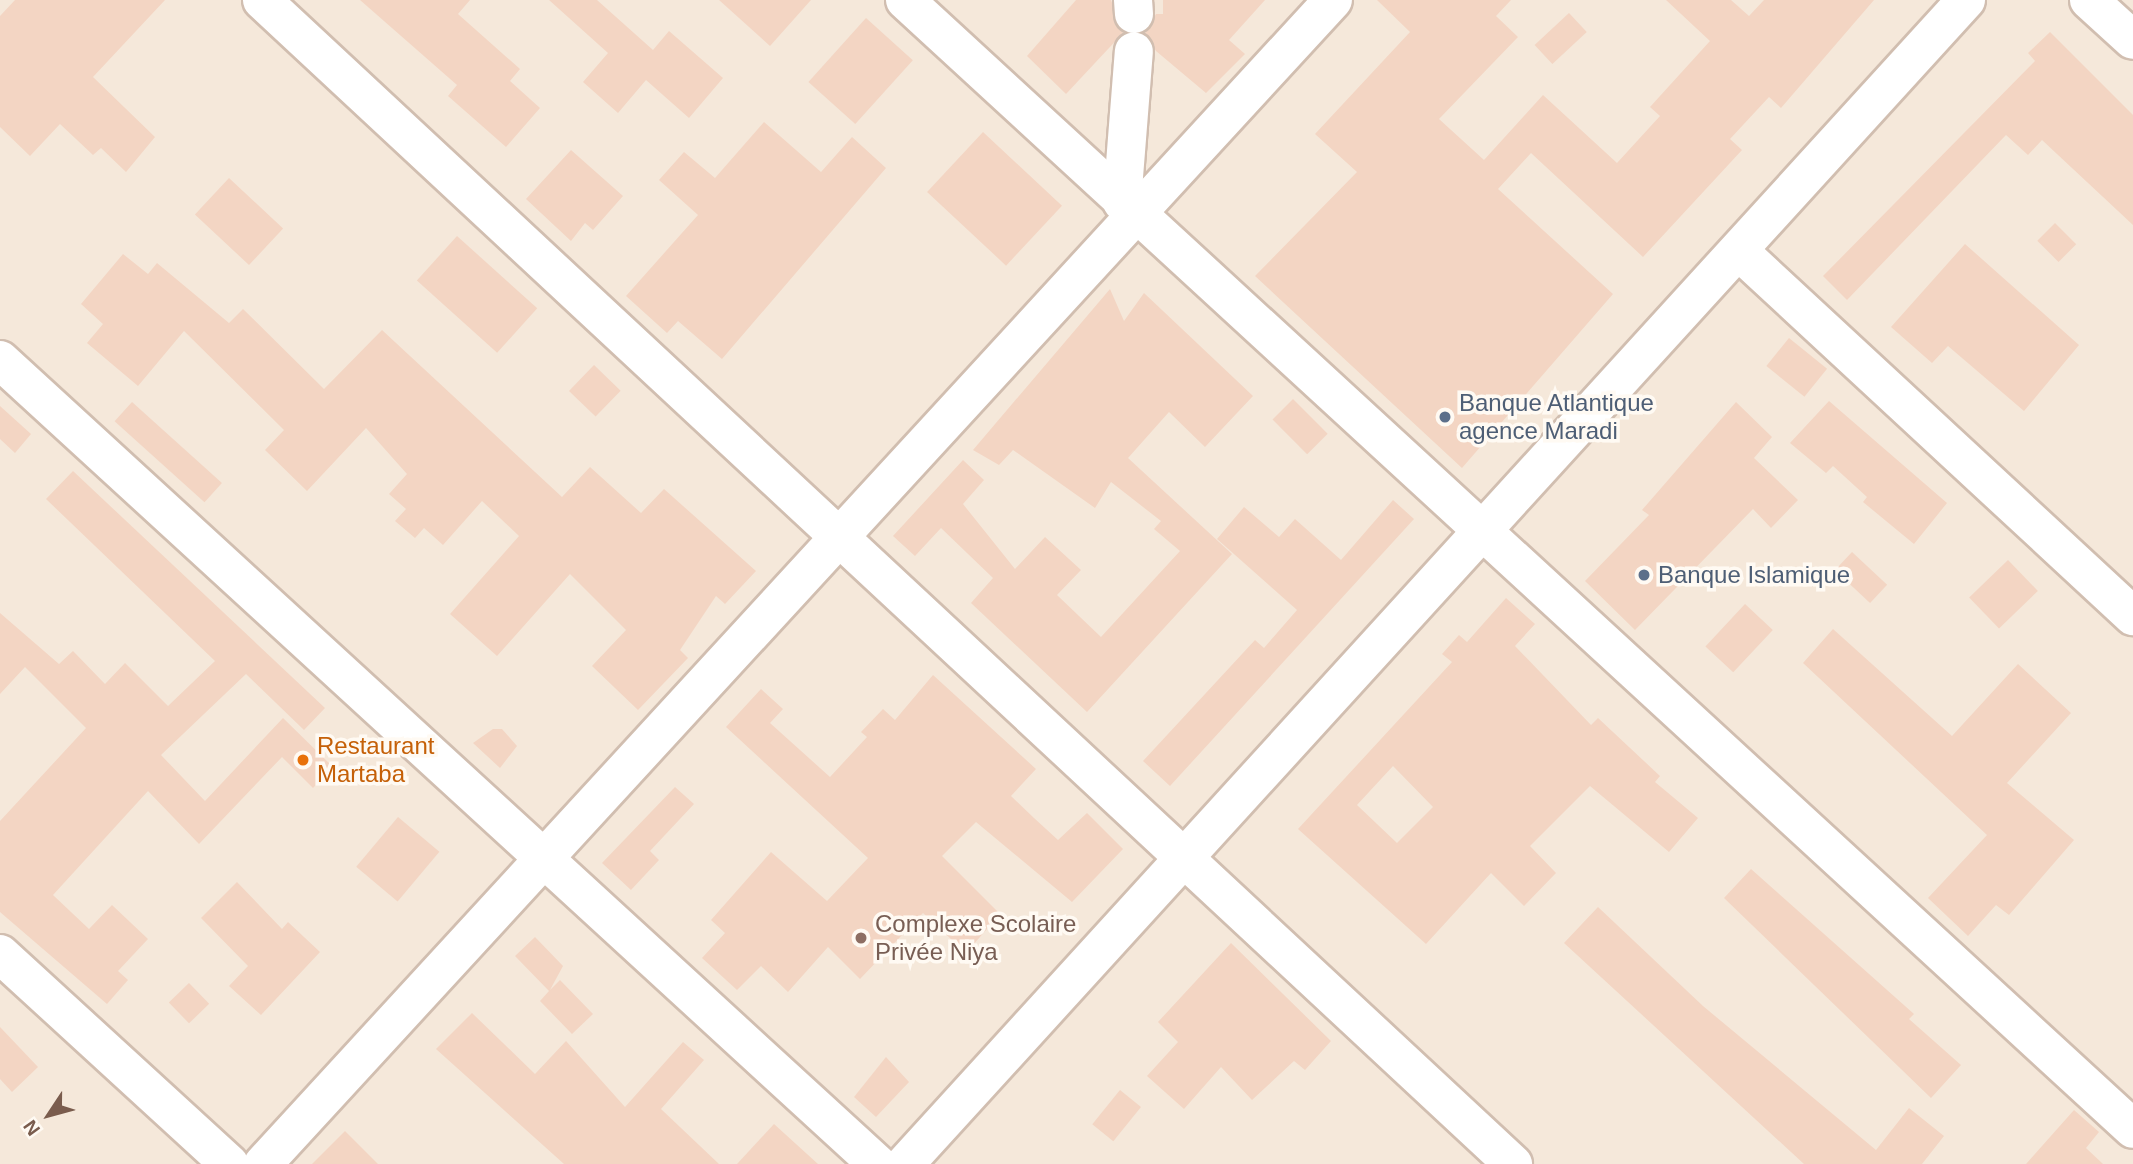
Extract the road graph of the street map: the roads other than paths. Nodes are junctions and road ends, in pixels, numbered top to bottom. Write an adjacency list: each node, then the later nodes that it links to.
1 (262, 0): 12 (street)
2 (905, 0): 8 (street)
3 (1333, 0): 8 (street)
4 (1966, 0): 9 (street)
5 (2089, 0): 6 (street)
6 (2133, 40)
7 (1134, 51): 8 (street)
8 (1129, 209): 11 (street); 12 (street)
9 (1740, 252): 11 (street); 13 (street)
10 (0, 360): 14 (street)
11 (1481, 534): 15 (street); 17 (street)
12 (841, 537): 14 (street); 15 (street)
13 (2133, 616)
14 (542, 858): 19 (street); 20 (street)
15 (1185, 860): 21 (street); 22 (street)
16 (0, 954): 18 (street)
17 (2133, 1129)
18 (229, 1164)
19 (263, 1164)
20 (877, 1164)
21 (905, 1164)
22 (1513, 1164)

